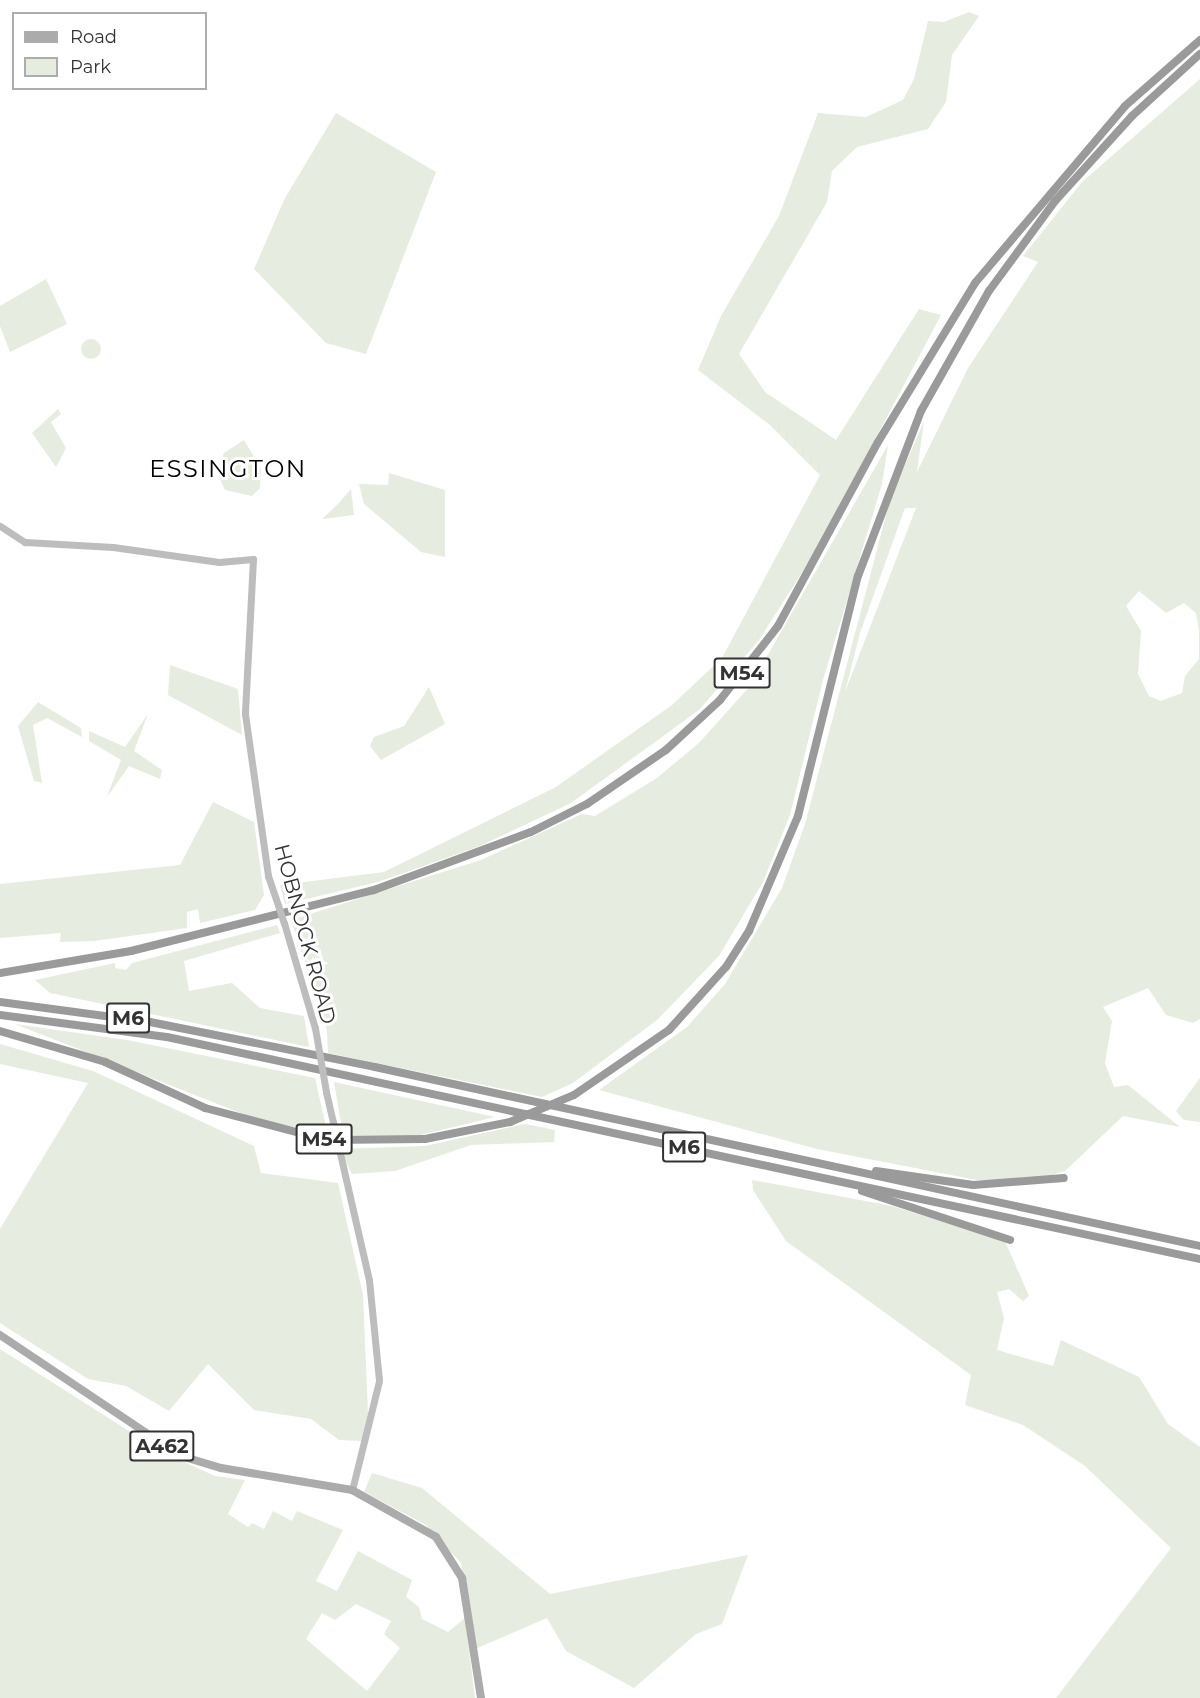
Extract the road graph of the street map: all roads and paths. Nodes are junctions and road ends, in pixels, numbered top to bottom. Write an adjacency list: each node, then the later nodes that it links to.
1 (1200, 40): 4 (highway, M54)
2 (1200, 54): 7 (highway, M54, bridge)
3 (0, 526): 15 (main road, HOBNOCK ROAD, bridge)
4 (0, 973)
5 (0, 1002): 8 (highway, M6)
6 (0, 1016): 9 (highway, M6)
7 (0, 1031)
8 (805, 1161): 10 (highway); 12 (highway, M6)
9 (801, 1172): 11 (highway); 13 (highway, M6)
10 (1064, 1178)
11 (1010, 1240)
12 (1200, 1246)
13 (1200, 1260)
14 (0, 1335): 15 (main road, A462)
15 (352, 1490): 16 (main road, A462)
16 (481, 1698)

